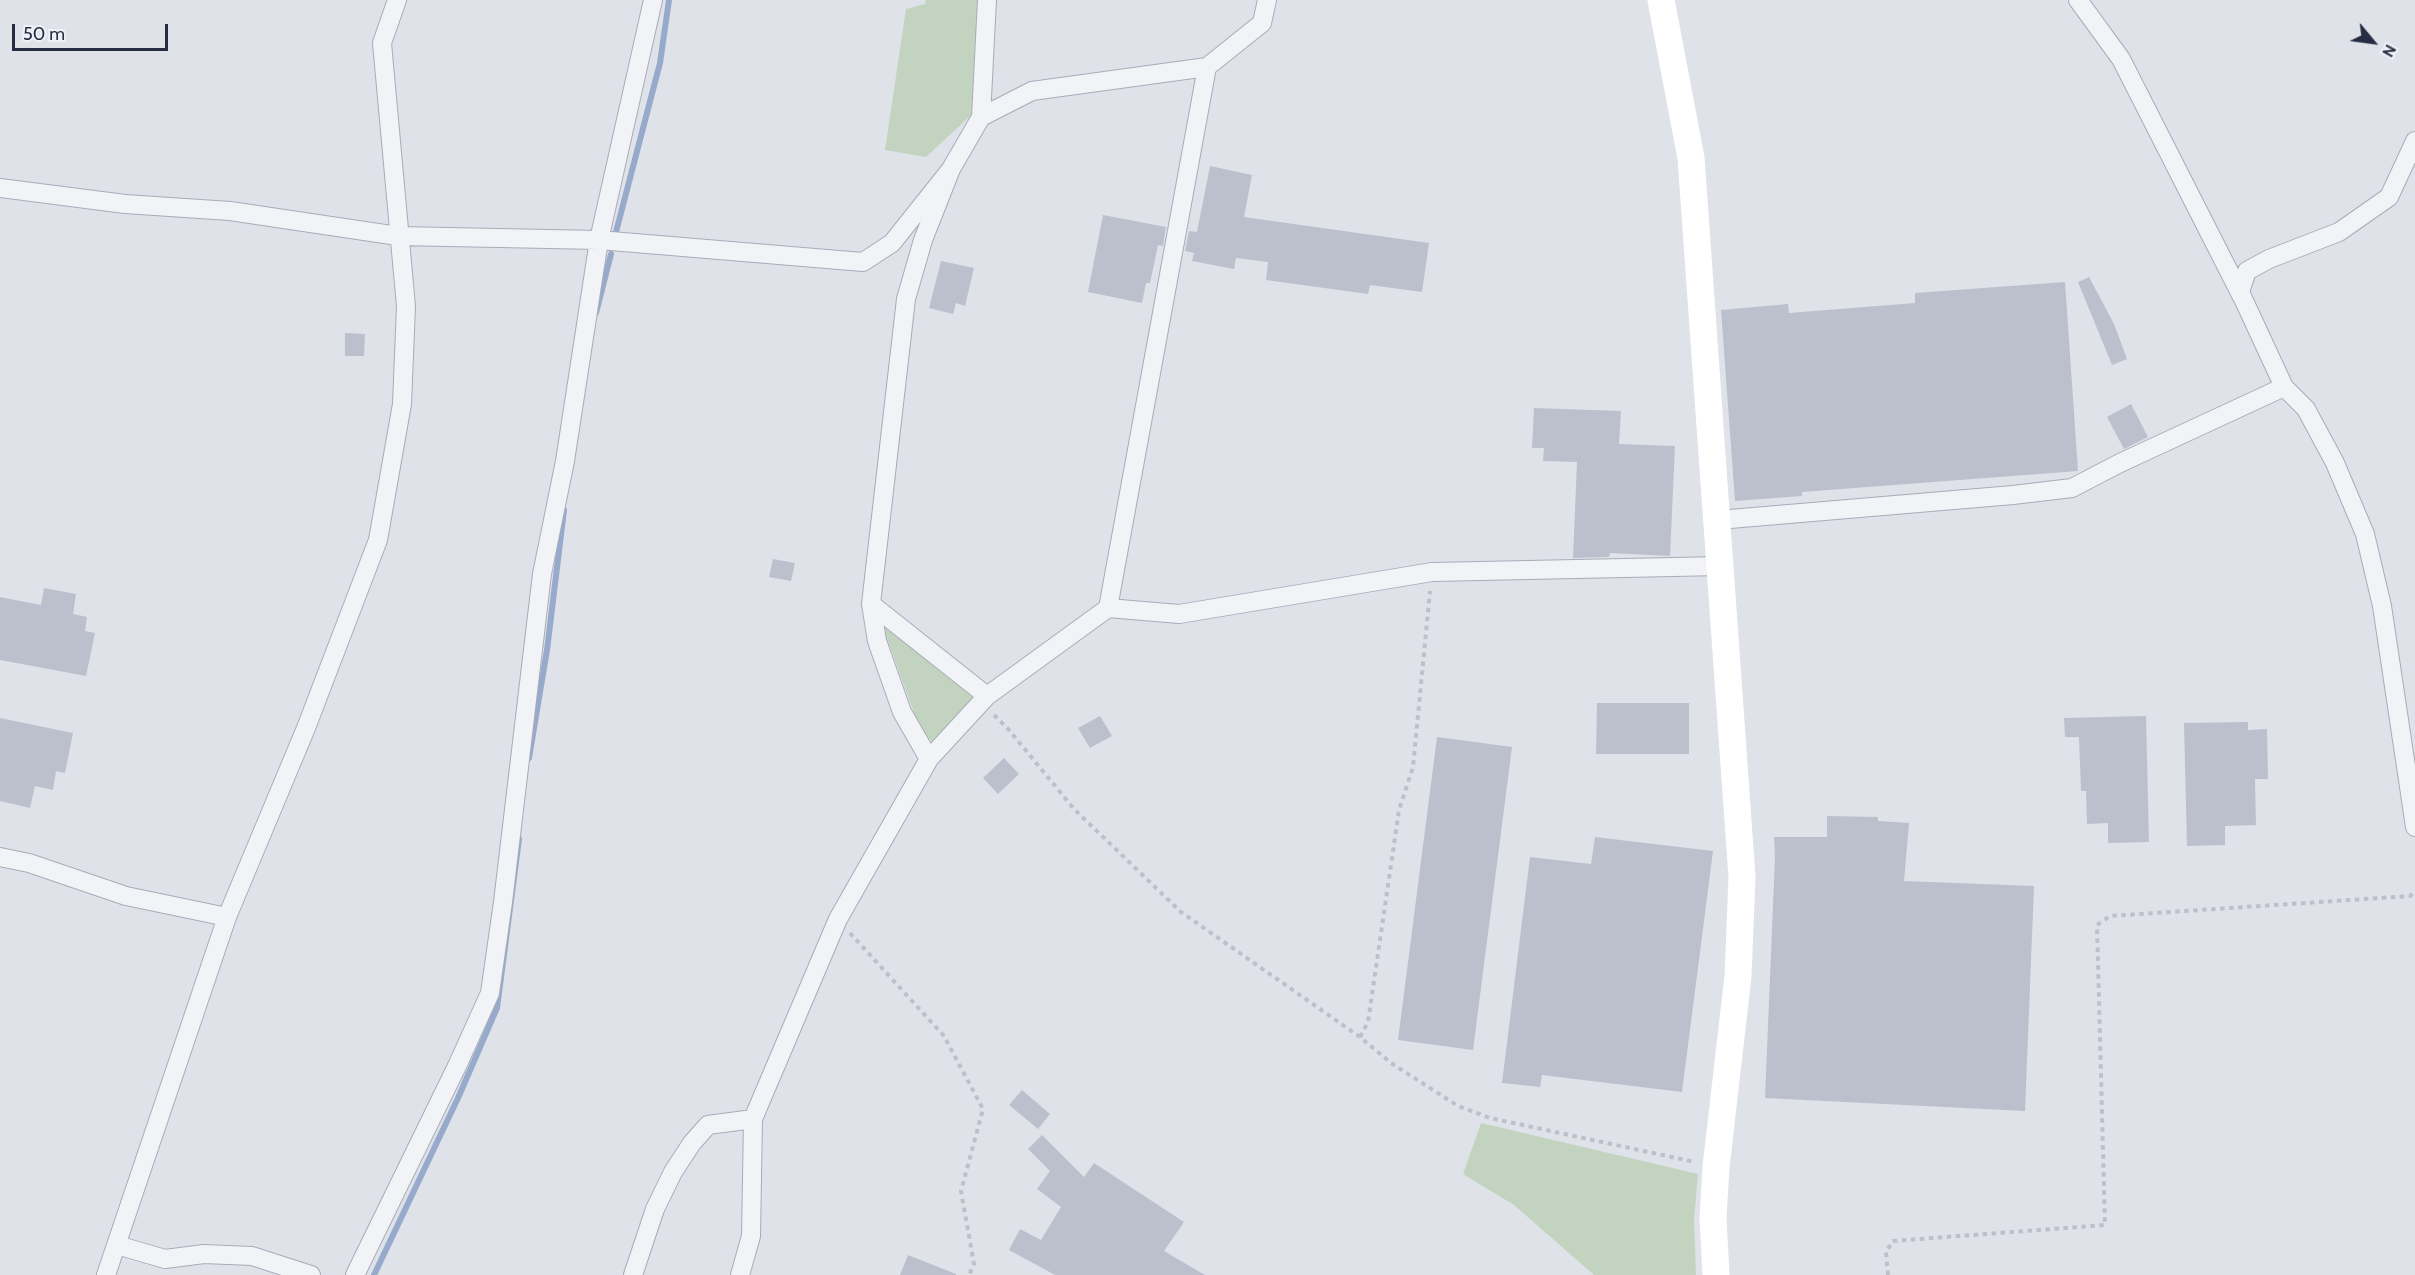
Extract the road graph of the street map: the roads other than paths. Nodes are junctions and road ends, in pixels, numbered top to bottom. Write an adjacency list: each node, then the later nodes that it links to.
1 (397, 0): 12 (street)
2 (653, 0): 13 (street)
3 (987, 0): 8 (street)
4 (1267, 0): 7 (street)
5 (1661, 0): 16 (street)
6 (2078, 0): 14 (street)
7 (1207, 68): 8 (street); 19 (street)
8 (981, 117): 10 (street)
9 (2415, 141): 14 (street)
10 (951, 169): 13 (street); 18 (street)
11 (0, 188): 12 (street)
12 (398, 237): 13 (street); 24 (street)
13 (599, 240): 29 (street)
14 (2242, 298): 15 (street)
15 (2284, 387): 16 (street); 22 (street)
16 (1718, 520): 17 (street)
17 (1721, 566): 19 (street); 32 (street)
18 (871, 604): 20 (street); 21 (street)
19 (1108, 608): 20 (street)
20 (984, 699): 21 (street)
21 (929, 759): 25 (street)
22 (2415, 827)
23 (0, 857): 24 (street)
24 (226, 917): 26 (street)
25 (753, 1119): 30 (street); 31 (street)
26 (117, 1245): 27 (street); 28 (street)
27 (106, 1275)
28 (311, 1275)
29 (355, 1275)
30 (633, 1275)
31 (740, 1275)
32 (1716, 1275)

